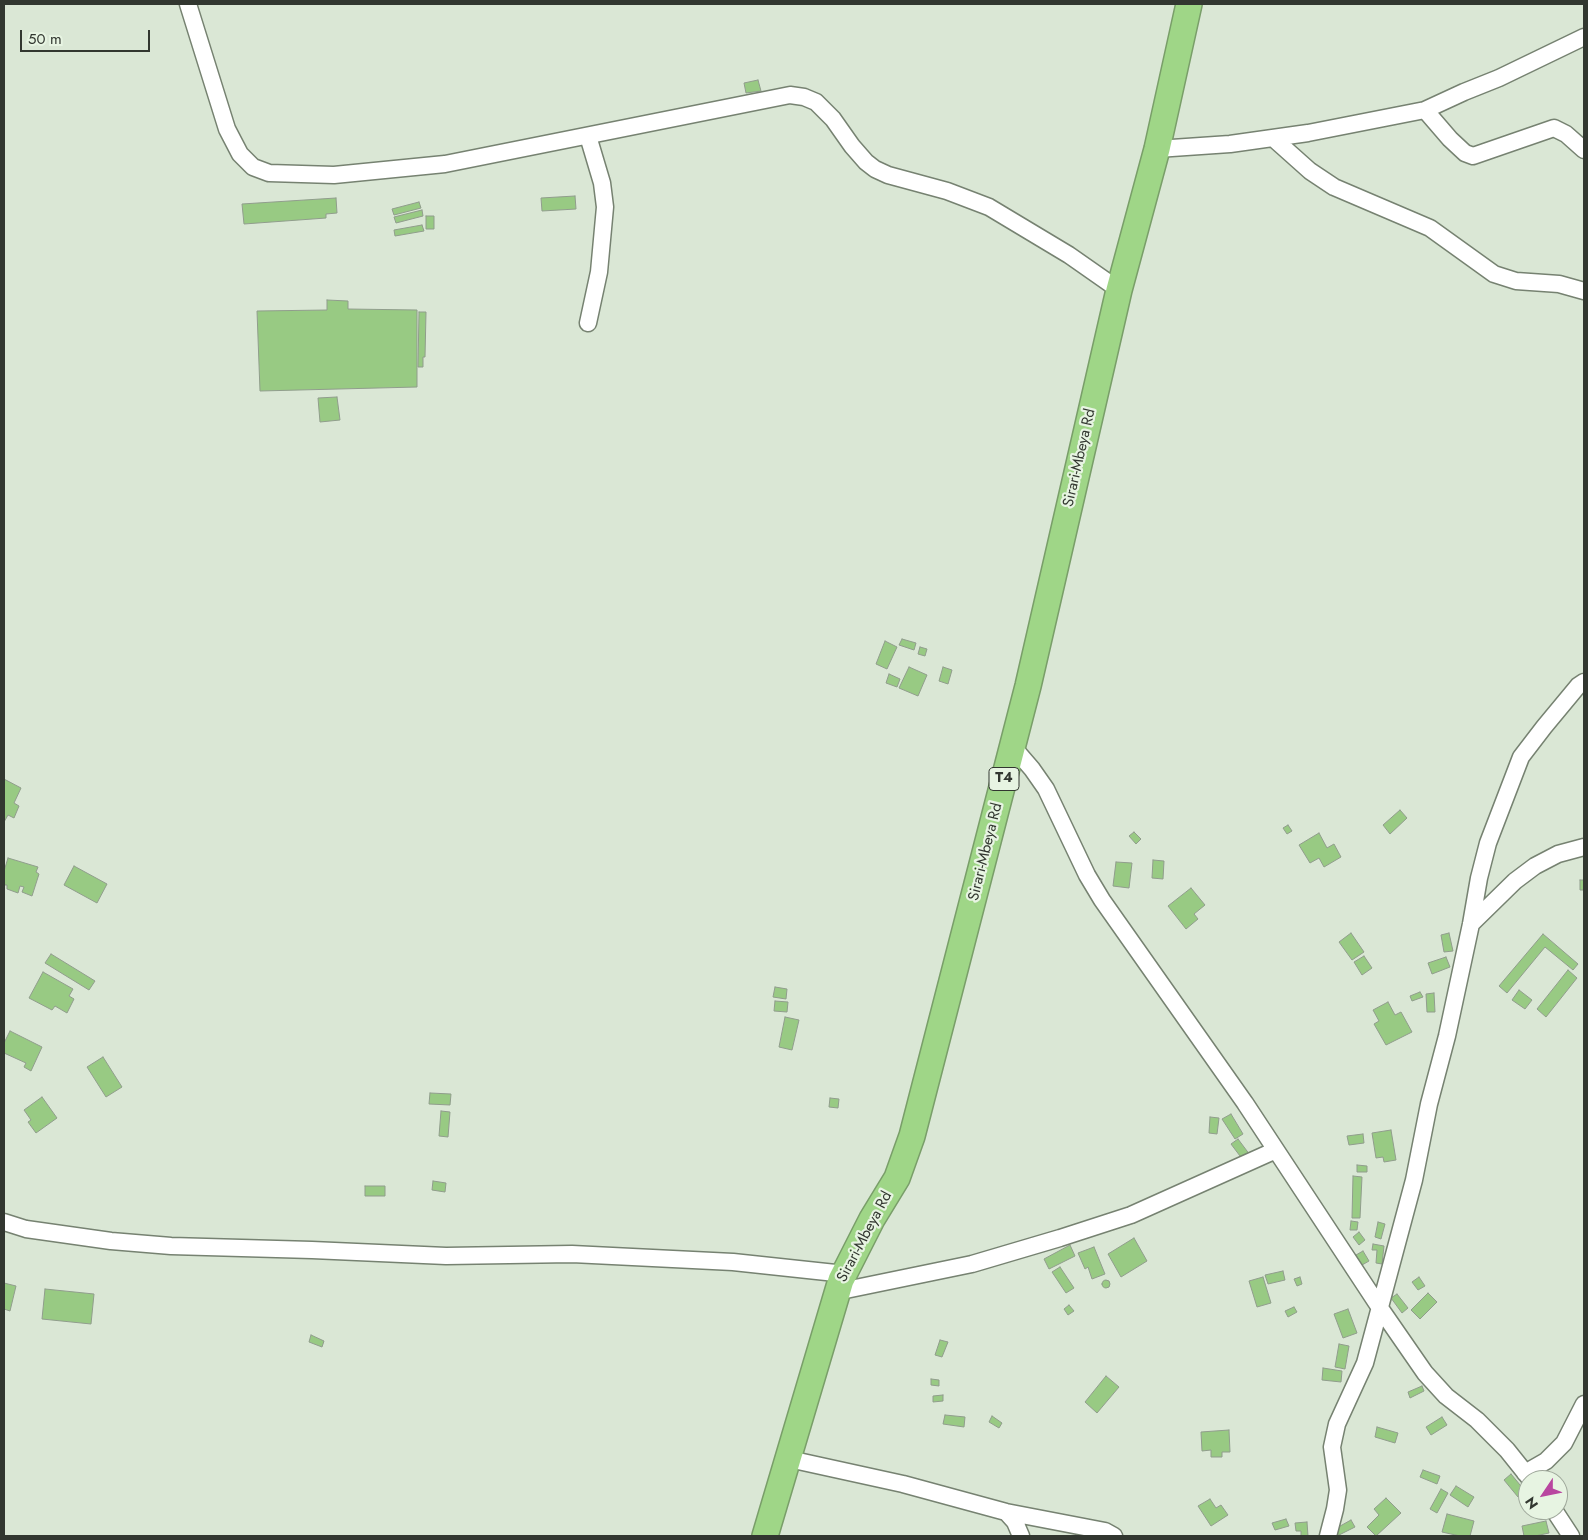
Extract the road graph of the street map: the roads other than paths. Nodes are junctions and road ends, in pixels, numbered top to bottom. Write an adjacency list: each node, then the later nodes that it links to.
1 (188, 4): 5 (street)
2 (1189, 4): 7 (highway, Sirari-Mbeya Rd / T4)
3 (1584, 37): 4 (street)
4 (1425, 110): 6 (street); 8 (street)
5 (588, 136): 9 (street); 11 (street)
6 (1273, 138): 7 (street); 10 (street)
7 (1157, 149): 9 (highway, Sirari-Mbeya Rd / T4)
8 (1584, 150)
9 (1119, 290): 13 (highway, Sirari-Mbeya Rd / T4)
10 (1584, 291)
11 (588, 323)
12 (1584, 682): 15 (street)
13 (1013, 747): 16 (street); 18 (highway, Sirari-Mbeya Rd / T4)
14 (1584, 848): 15 (street)
15 (1472, 924): 19 (street)
16 (1276, 1150): 18 (street); 19 (street)
17 (4, 1222): 18 (street)
18 (841, 1283): 21 (highway, Sirari-Mbeya Rd / T4)
19 (1380, 1308): 22 (street); 29 (street)
20 (1584, 1404): 23 (street)
21 (789, 1459): 24 (street); 26 (highway, Sirari-Mbeya Rd / T4)
22 (1523, 1470)
23 (1535, 1470)
24 (1006, 1512): 27 (street); 28 (street)
25 (1561, 1520): 30 (street)
26 (765, 1536)
27 (1021, 1536)
28 (1114, 1536)
29 (1328, 1536)
30 (1571, 1536)

